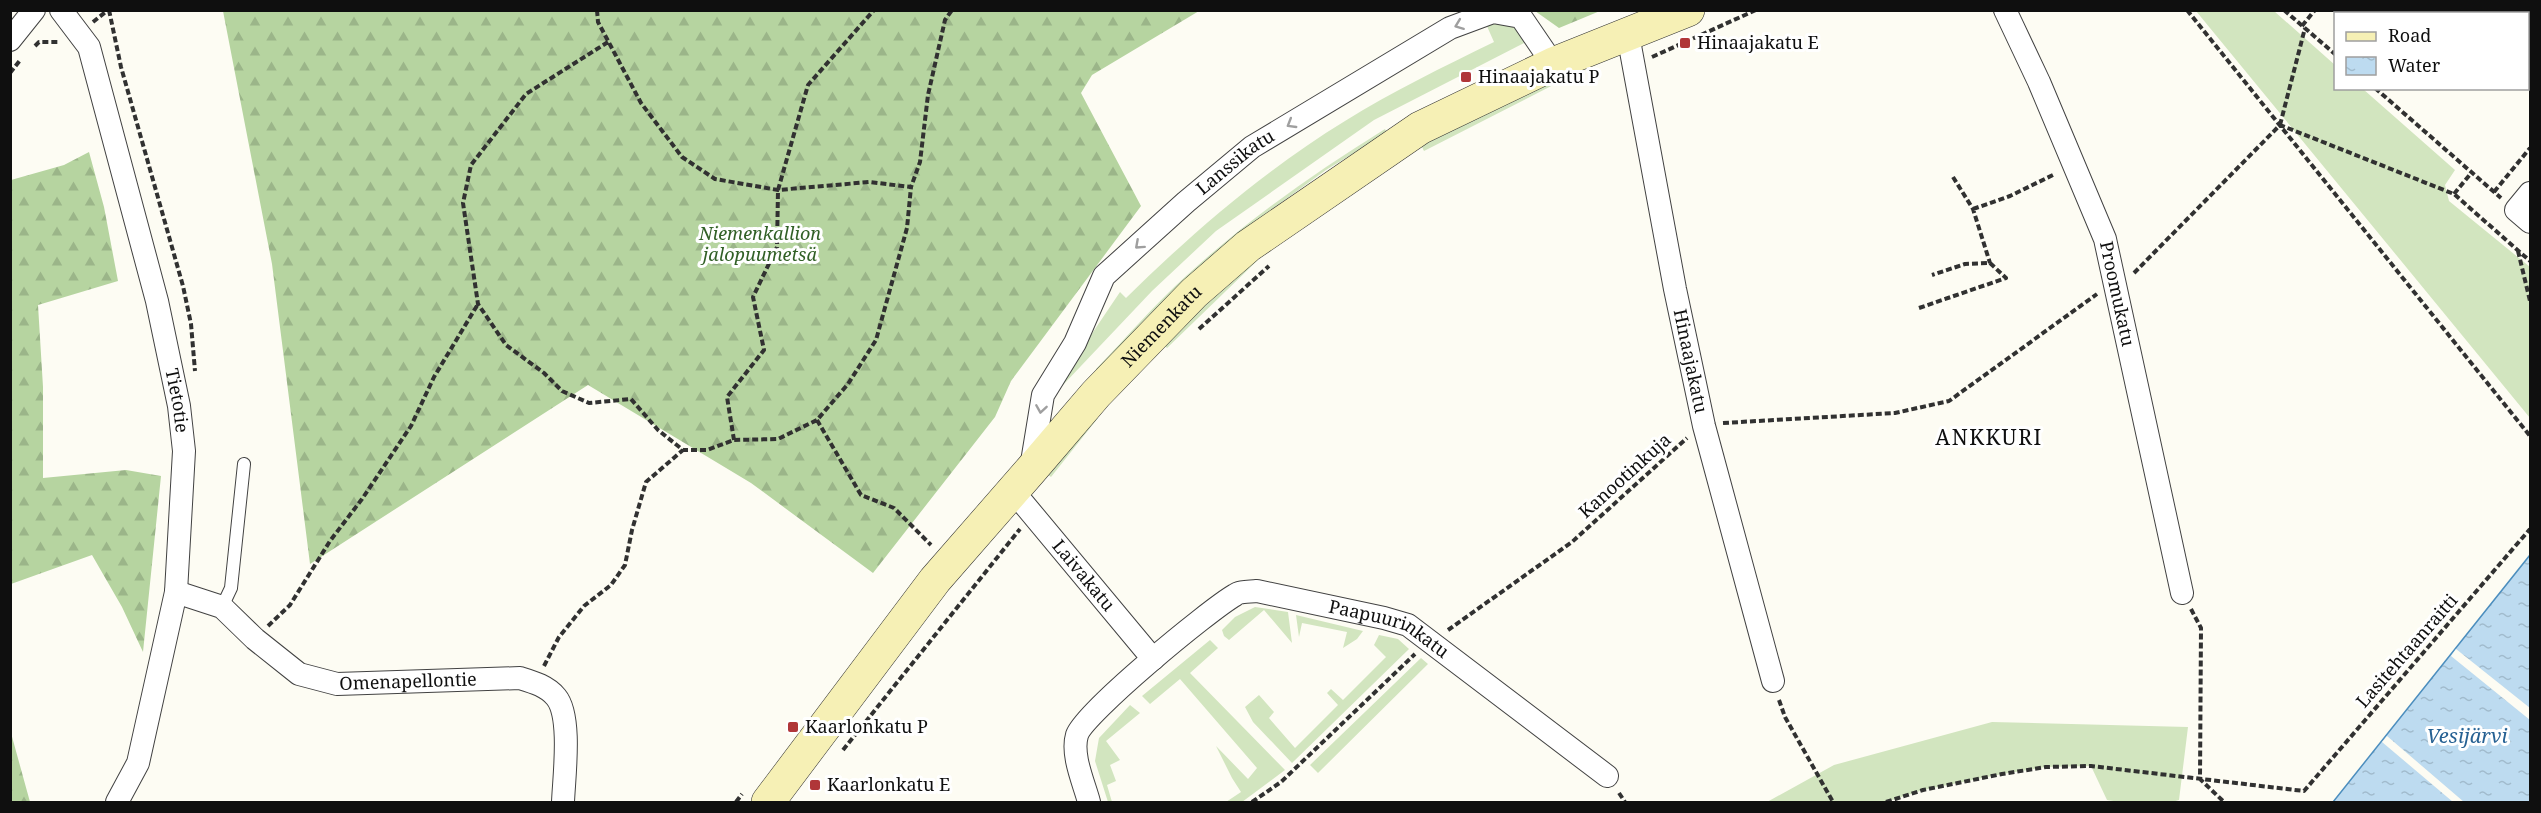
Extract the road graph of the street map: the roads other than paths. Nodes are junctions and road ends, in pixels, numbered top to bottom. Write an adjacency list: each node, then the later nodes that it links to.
1 (34, 10): 5 (street)
2 (61, 10): 12 (street, Tietotie)
3 (1688, 10): 6 (street, Niemenkatu)
4 (2006, 10): 13 (street, Proomukatu)
5 (10, 40)
6 (1630, 49): 7 (street, Niemenkatu); 16 (street, Hinaajakatu)
7 (1553, 64): 11 (street, Niemenkatu); 11 (street, Lanssikatu, one-way to 11)
8 (2530, 193): 9 (street)
9 (2523, 216)
10 (244, 464): 14 (lane)
11 (1026, 491): 15 (street, Laivakatu); 20 (street, Niemenkatu)
12 (176, 592): 14 (street, Omenapellontie); 18 (street, Tietotie)
13 (2182, 593)
14 (222, 607): 19 (street, Omenapellontie)
15 (1154, 658): 17 (street, Paapuurinkatu); 21 (street, Paapuurinkatu)
16 (1773, 681)
17 (1607, 776)
18 (117, 802)
19 (563, 802)
20 (768, 802)
21 (1089, 802)

